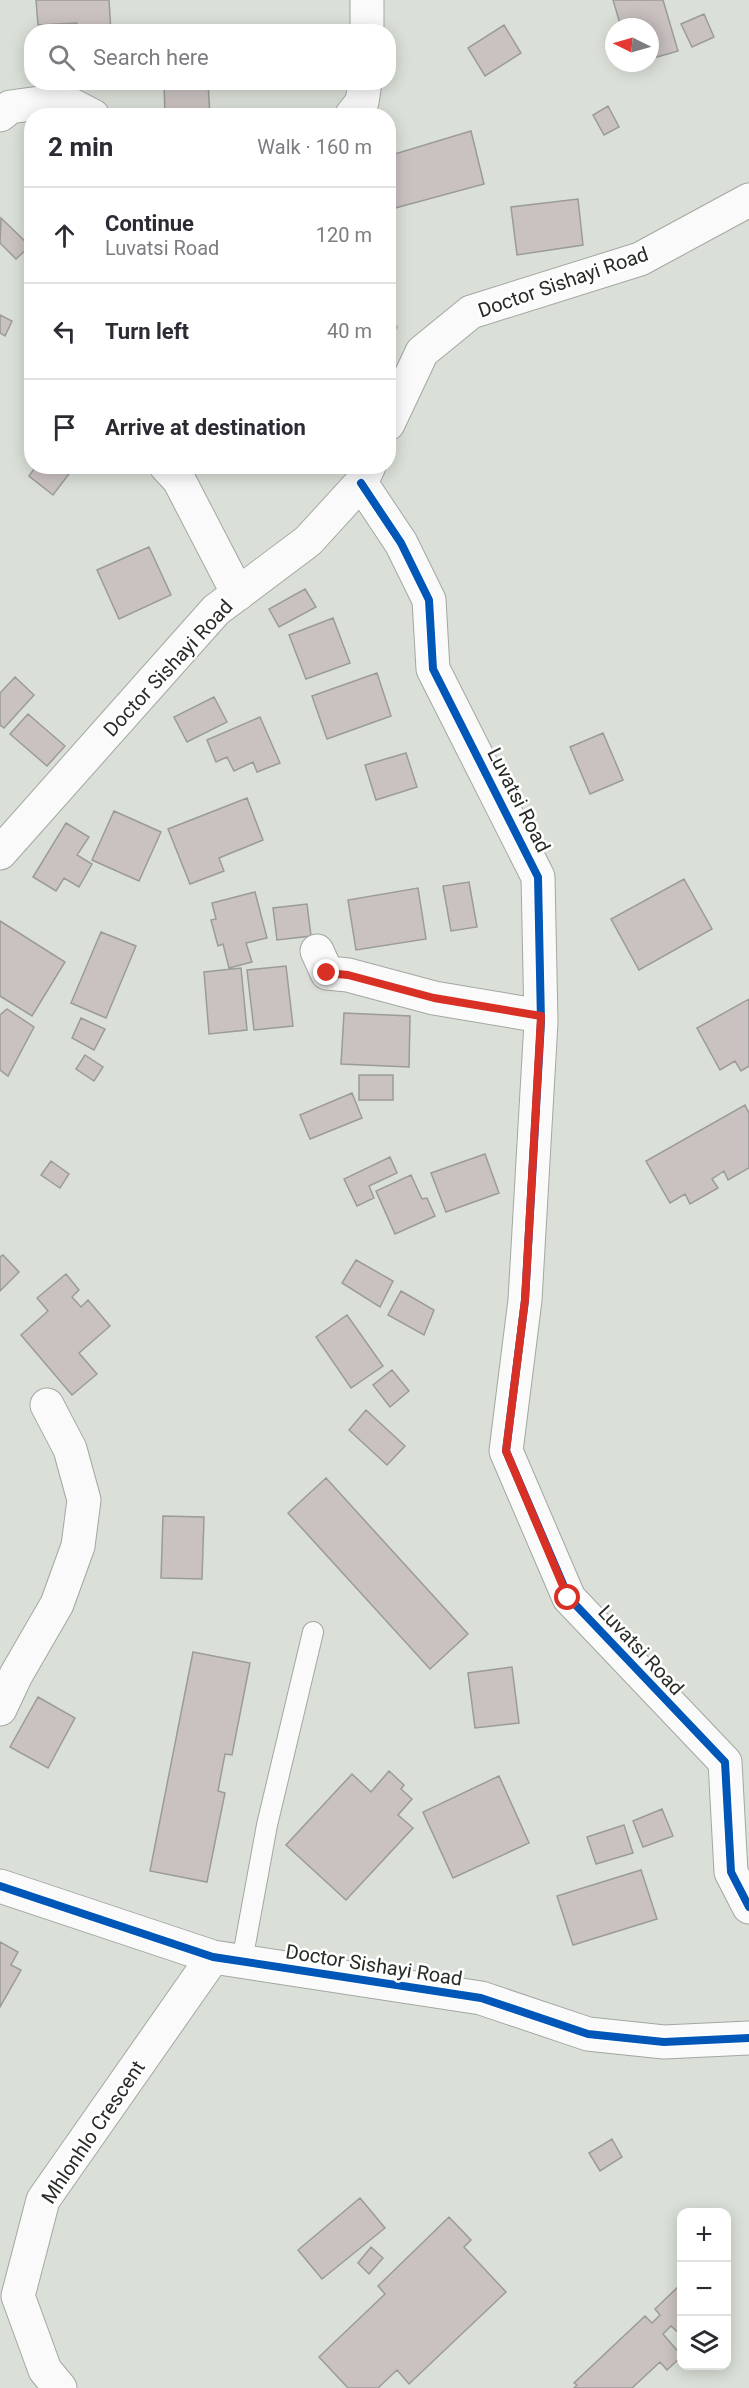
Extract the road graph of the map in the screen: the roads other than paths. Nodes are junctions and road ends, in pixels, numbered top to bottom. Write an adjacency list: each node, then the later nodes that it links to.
1 (367, 0): 2 (street)
2 (367, 24)
3 (363, 90): 5 (street)
4 (78, 108): 6 (street)
5 (357, 108)
6 (0, 115)
7 (749, 200): 8 (street, Doctor Sishayi Road)
8 (396, 407)
9 (174, 474): 11 (street)
10 (365, 475): 11 (street, Doctor Sishayi Road); 14 (street, Luvatsi Road)
11 (238, 594): 12 (street, Doctor Sishayi Road)
12 (0, 853)
13 (317, 951): 14 (street)
14 (541, 1016): 19 (street, Luvatsi Road)
15 (47, 1405): 17 (street)
16 (313, 1632): 20 (lane)
17 (0, 1709)
18 (0, 1886): 20 (street, Doctor Sishayi Road)
19 (749, 1906)
20 (228, 1959): 21 (street, Doctor Sishayi Road); 22 (street, Mhlonhlo Crescent)
21 (749, 2038)
22 (60, 2388)

